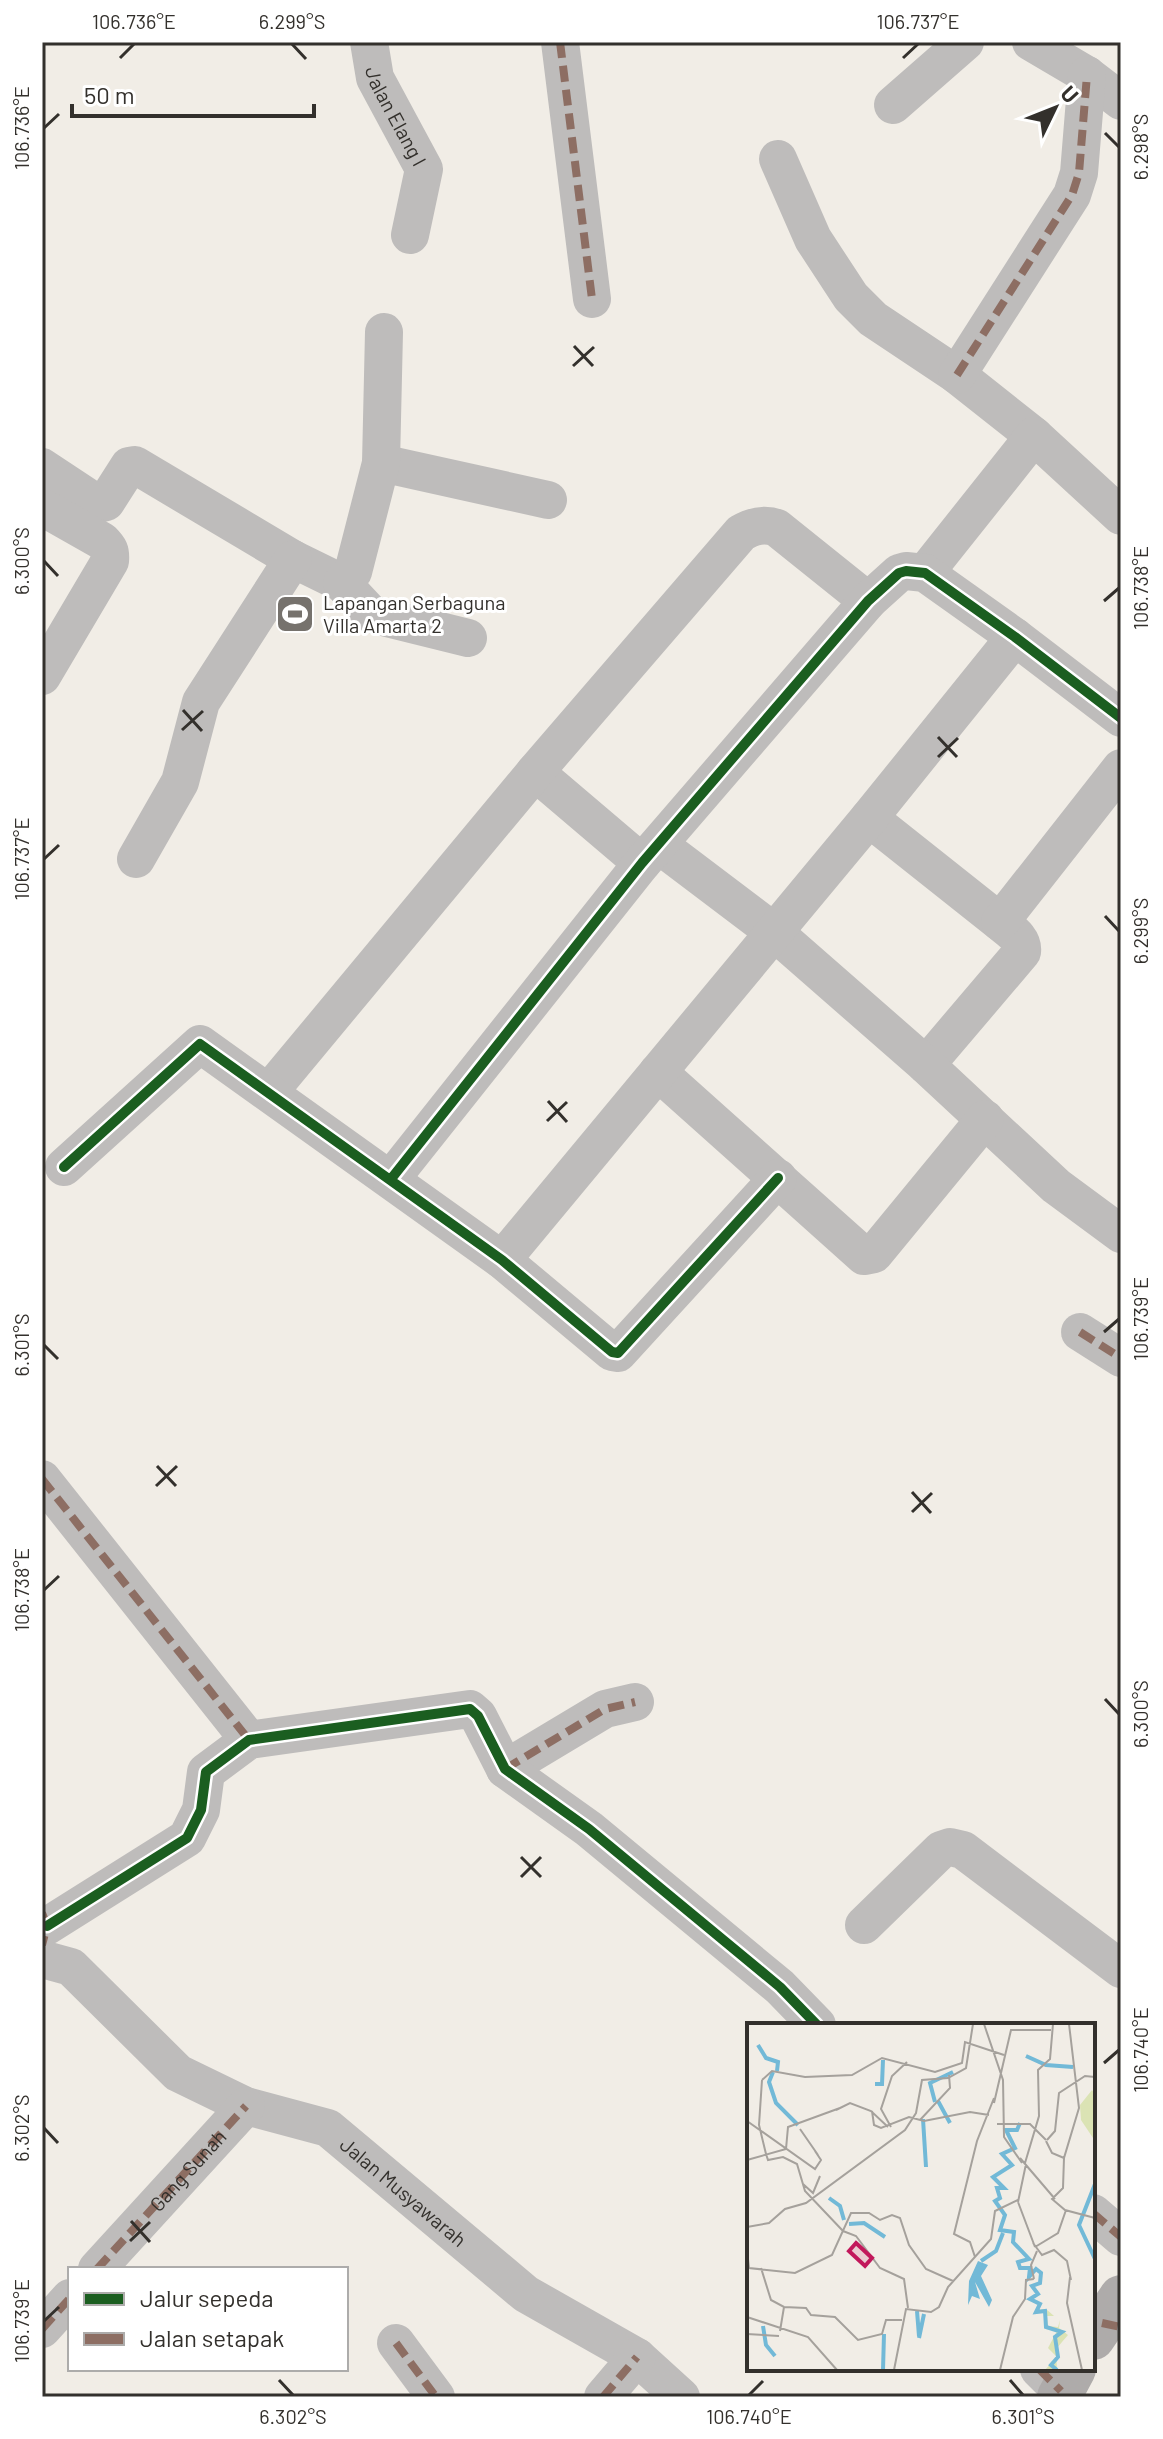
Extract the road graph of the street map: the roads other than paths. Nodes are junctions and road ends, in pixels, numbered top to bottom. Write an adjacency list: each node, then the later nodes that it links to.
1 (369, 42): 9 (street, Jalan Elang I)
2 (560, 42): 10 (street)
3 (965, 42): 7 (street)
4 (1031, 42): 5 (street)
5 (1087, 75): 6 (street); 12 (street)
6 (1121, 101)
7 (893, 105)
8 (778, 159): 12 (street)
9 (410, 235)
10 (592, 299)
11 (384, 332): 14 (street)
12 (957, 375): 13 (street)
13 (1034, 436): 18 (street); 20 (street)
14 (381, 463): 16 (street); 21 (street)
15 (42, 467): 19 (street)
16 (548, 500)
17 (42, 507): 25 (street)
18 (1121, 516)
19 (293, 559): 21 (street); 31 (street)
20 (925, 573): 22 (street); 23 (street)
21 (342, 583): 24 (street)
22 (868, 601): 28 (street); 30 (street)
23 (1015, 637): 26 (street); 29 (street)
24 (468, 638)
25 (42, 676)
26 (1121, 718)
27 (1121, 768): 32 (street)
28 (535, 772): 30 (street); 36 (street)
29 (869, 818): 32 (street); 33 (street)
30 (651, 854): 33 (street); 40 (street)
31 (136, 859)
32 (1000, 922): 34 (street)
33 (774, 932): 34 (street); 35 (street)
34 (926, 1065): 37 (street)
35 (658, 1072): 39 (street); 42 (street)
36 (269, 1092): 38 (street); 40 (street)
37 (985, 1119): 39 (street); 41 (street)
38 (64, 1167)
39 (778, 1178): 42 (street)
40 (391, 1179): 42 (street)
41 (1121, 1234)
42 (502, 1260)
43 (1080, 1332): 44 (street)
44 (1121, 1358)
45 (42, 1479): 47 (street)
46 (635, 1702): 48 (street)
47 (249, 1740): 48 (street); 50 (street)
48 (505, 1769): 52 (street)
49 (864, 1925): 51 (street)
50 (43, 1935): 53 (street, Jalan Musyawarah)
51 (1121, 1969)
52 (815, 2023)
53 (246, 2106): 56 (street, Gang Sunah); 60 (street, Jalan Musyawarah)
54 (1095, 2215): 55 (street)
55 (1121, 2237)
56 (99, 2267)
57 (68, 2300): 58 (street)
58 (42, 2329)
59 (396, 2343): 61 (street)
60 (637, 2357): 62 (street); 63 (street, Jalan Musyawarah)
61 (436, 2397)
62 (603, 2397)
63 (681, 2397)

